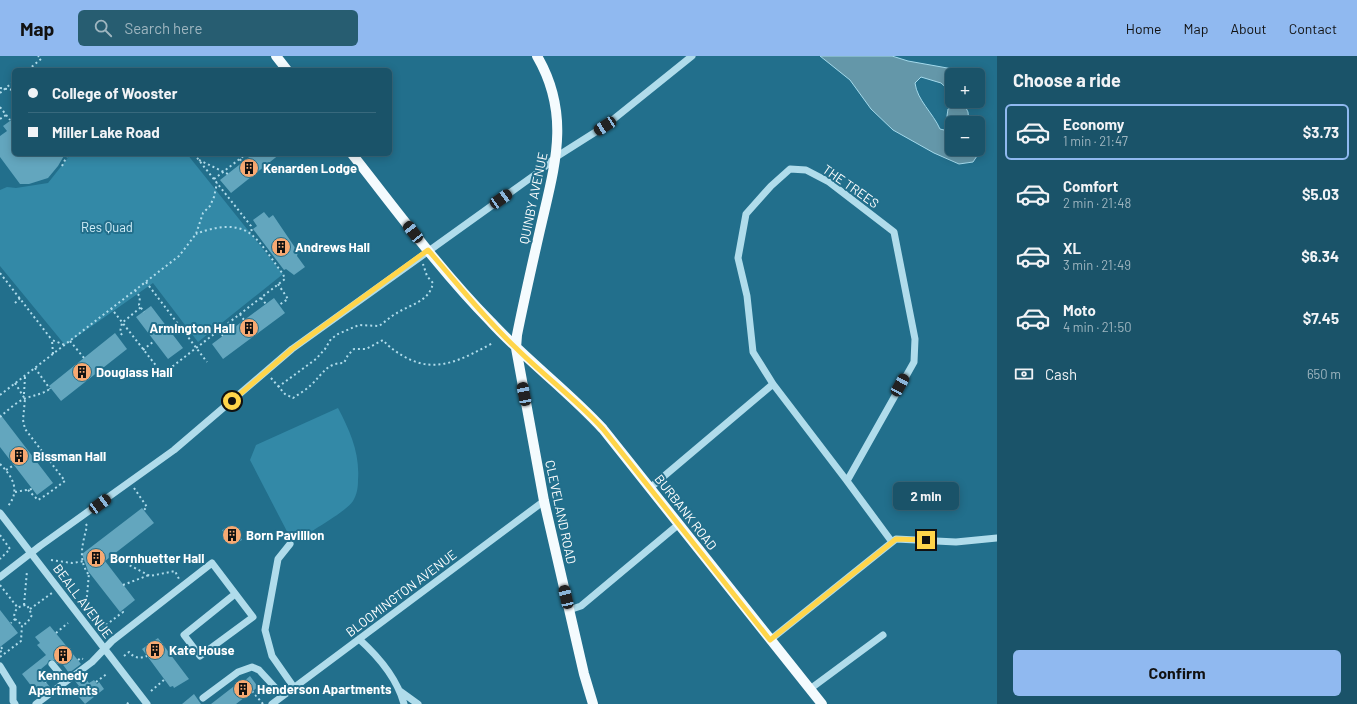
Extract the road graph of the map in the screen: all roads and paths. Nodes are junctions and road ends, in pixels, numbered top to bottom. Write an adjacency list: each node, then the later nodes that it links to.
1 (38, 56): 5 (path)
2 (276, 56): 6 (main road)
3 (537, 56): 20 (main road, QUINBY AVENUE)
4 (692, 56): 20 (street)
5 (30, 68)
6 (285, 68)
7 (12, 83): 9 (path)
8 (0, 88): 9 (path)
9 (5, 88): 10 (path); 11 (path)
10 (12, 90)
11 (0, 93)
12 (0, 107): 13 (path)
13 (6, 115): 14 (path); 15 (path)
14 (0, 119)
15 (10, 120)
16 (67, 156): 24 (path)
17 (196, 156): 21 (path)
18 (244, 156): 22 (path)
19 (354, 156): 33 (main road, BURBANK ROAD)
20 (556, 157): 33 (street); 59 (main road, QUINBY AVENUE)
21 (198, 159): 25 (path); 27 (path)
22 (240, 159): 23 (path); 25 (path)
23 (242, 163)
24 (62, 166)
25 (224, 171): 26 (path); 27 (path)
26 (228, 174)
27 (214, 179): 28 (path)
28 (217, 183): 29 (path); 30 (path)
29 (196, 234): 30 (path); 36 (path)
30 (252, 234): 32 (path)
31 (263, 242): 32 (path)
32 (260, 245): 37 (path)
33 (428, 250): 59 (main road, BURBANK ROAD); 66 (street)
34 (423, 263): 71 (path)
35 (0, 273): 39 (path)
36 (146, 282): 38 (path); 58 (path)
37 (278, 284): 40 (path); 43 (path)
38 (135, 290): 44 (path); 45 (path)
39 (20, 298): 41 (path); 53 (path)
40 (261, 298): 42 (path); 47 (path)
41 (15, 303)
42 (266, 304)
43 (279, 305)
44 (141, 307): 46 (path); 49 (path)
45 (111, 308): 49 (path); 54 (path)
46 (144, 312)
47 (240, 314): 48 (path); 50 (path)
48 (244, 320)
49 (122, 322): 51 (path); 60 (path)
50 (219, 330): 52 (path); 58 (path)
51 (122, 335)
52 (223, 336)
53 (52, 340): 57 (path); 61 (path)
54 (70, 340): 57 (path); 62 (path)
55 (154, 341): 60 (path)
56 (493, 343): 71 (path)
57 (65, 345): 61 (path)
58 (197, 348): 63 (path); 67 (path)
59 (516, 348): 81 (main road, BURBANK ROAD); 85 (main road, CLEVELAND ROAD)
60 (143, 350): 67 (path)
61 (53, 354): 64 (path)
62 (84, 358)
63 (208, 362)
64 (34, 368): 68 (path); 74 (path)
65 (145, 370): 67 (path)
66 (266, 372): 71 (path); 80 (street)
67 (161, 373)
68 (25, 376): 69 (path); 73 (path)
69 (15, 383): 72 (path); 73 (path)
70 (773, 384): 79 (street, THE TREES); 79 (street, THE TREES); 81 (street)
71 (278, 386)
72 (0, 395)
73 (24, 395): 74 (path)
74 (24, 399): 75 (path); 83 (path)
75 (0, 417)
76 (0, 464): 78 (path)
77 (14, 465): 78 (path)
78 (6, 470): 84 (path)
79 (847, 481): 93 (street, THE TREES)
80 (129, 483): 87 (path); 89 (street)
81 (650, 488): 90 (main road, BURBANK ROAD)
82 (32, 489): 83 (path)
83 (28, 490): 84 (path)
84 (15, 492): 86 (path)
85 (544, 501): 112 (main road, CLEVELAND ROAD); 121 (street, BLOOMINGTON AVENUE)
86 (8, 506)
87 (144, 510)
88 (0, 513): 95 (street, BEALL AVENUE)
89 (81, 517): 95 (street); 99 (path)
90 (679, 524): 112 (street); 122 (main road, BURBANK ROAD)
91 (0, 536): 97 (path)
92 (997, 538): 93 (street)
93 (892, 542): 122 (street)
94 (290, 544): 135 (street)
95 (31, 552): 102 (street); 106 (street, BEALL AVENUE)
96 (112, 556): 101 (path)
97 (0, 559)
98 (51, 560): 99 (path)
99 (84, 561): 109 (path)
100 (27, 571): 108 (path)
101 (148, 575): 104 (path); 105 (path)
102 (0, 576)
103 (0, 585): 110 (path)
104 (123, 585)
105 (184, 585): 107 (street); 124 (street)
106 (58, 588): 111 (path); 124 (street, BEALL AVENUE)
107 (235, 594): 107 (street)
108 (24, 605): 110 (path); 111 (path)
109 (86, 607)
110 (18, 608): 114 (path)
111 (30, 609): 117 (path)
112 (569, 610): 153 (main road, CLEVELAND ROAD)
113 (122, 611): 118 (path)
114 (16, 619): 115 (path); 117 (path)
115 (10, 623)
116 (68, 623): 119 (path)
117 (22, 625): 128 (path)
118 (102, 628)
119 (56, 633)
120 (883, 635): 136 (street)
121 (359, 639): 135 (street, BLOOMINGTON AVENUE); 139 (street)
122 (770, 640): 136 (main road, BURBANK ROAD)
123 (1, 647): 125 (path)
124 (104, 649): 133 (street); 148 (street, BEALL AVENUE)
125 (0, 652)
126 (124, 656): 127 (path)
127 (147, 656)
128 (0, 658)
129 (52, 664): 133 (street)
130 (0, 666): 144 (street)
131 (108, 673): 134 (path)
132 (165, 679): 137 (path)
133 (66, 681): 141 (street)
134 (96, 682)
135 (293, 686): 140 (street, BLOOMINGTON AVENUE)
136 (810, 689): 154 (main road, BURBANK ROAD)
137 (151, 691)
138 (252, 691): 149 (path)
139 (400, 691): 151 (street); 152 (street)
140 (282, 696): 142 (street); 150 (street, BLOOMINGTON AVENUE)
141 (46, 697): 145 (street); 146 (street)
142 (203, 698)
143 (130, 701): 147 (path)
144 (14, 704)
145 (36, 704)
146 (51, 704)
147 (127, 704)
148 (147, 704)
149 (263, 704)
150 (272, 704)
151 (404, 704)
152 (418, 704)
153 (593, 704)
154 (822, 704)

